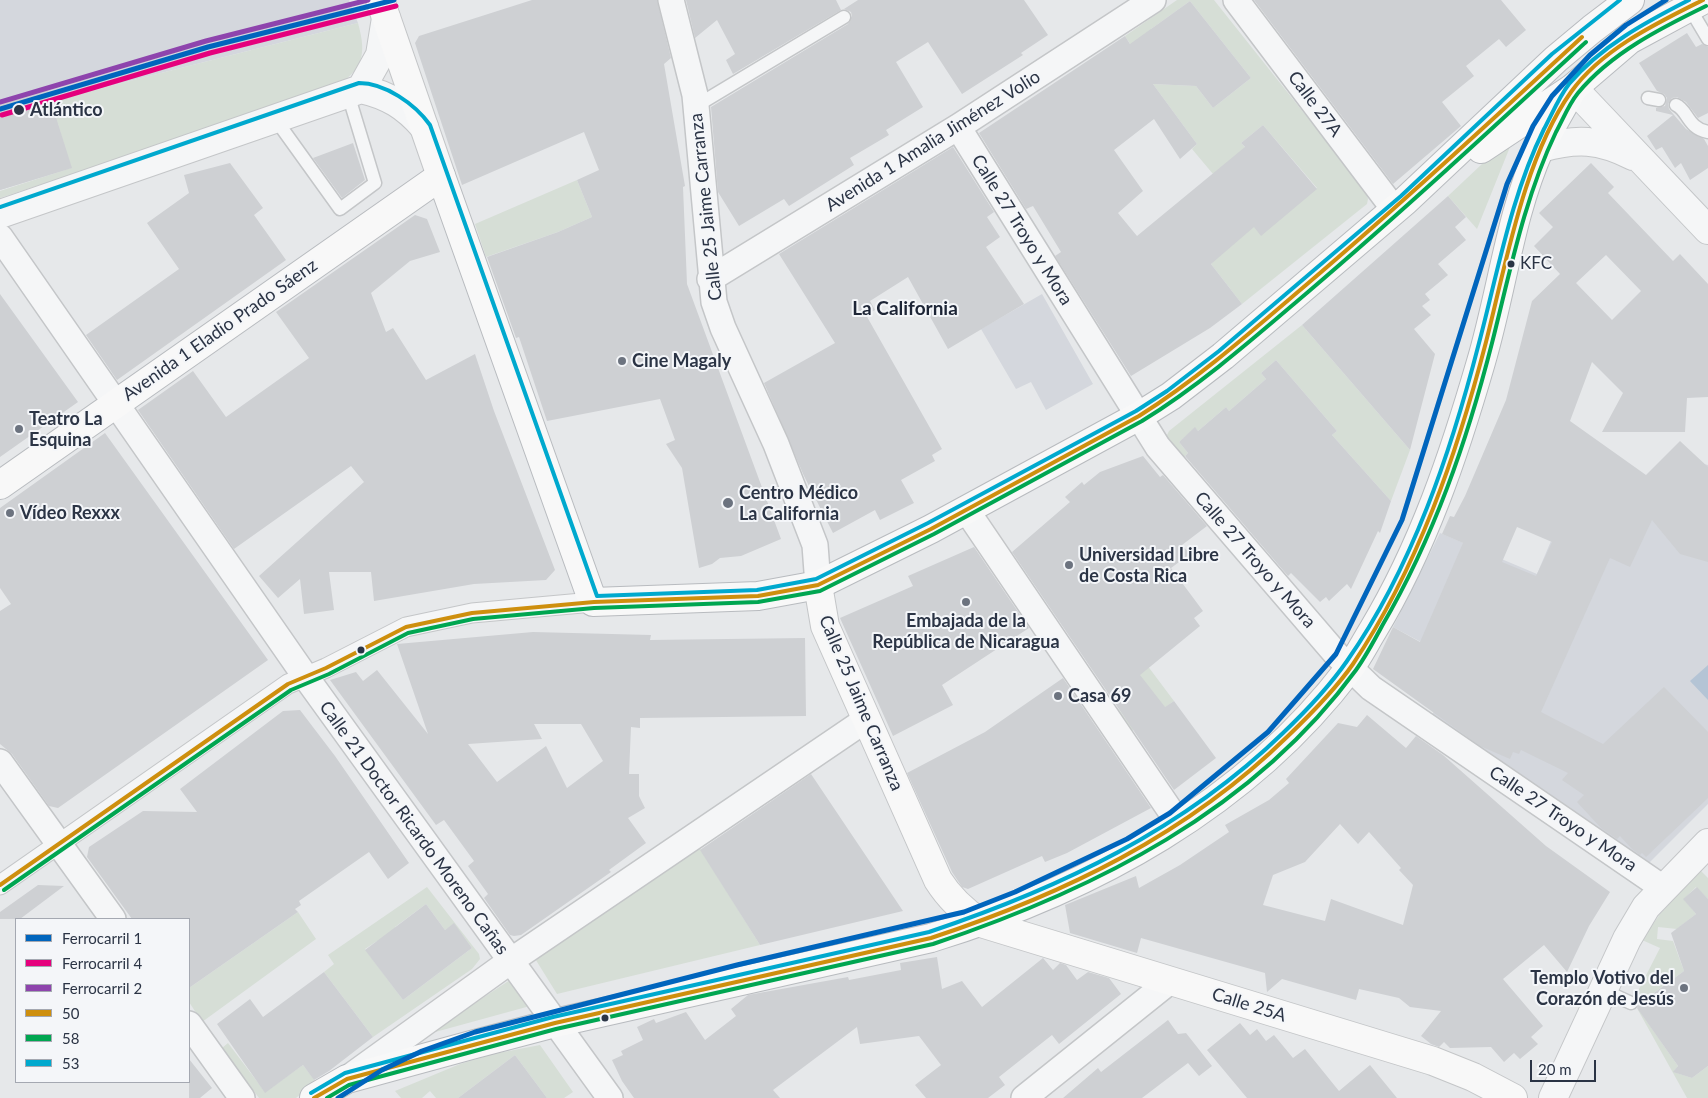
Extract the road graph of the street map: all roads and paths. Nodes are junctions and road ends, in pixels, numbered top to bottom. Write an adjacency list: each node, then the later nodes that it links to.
1 (672, 0): 12 (street, Calle 25 Jaime Carranza)
2 (1153, 0): 15 (street, Avenida 1 Amalia Jiménez Volio)
3 (1236, 0): 20 (street, Calle 27A)
4 (1630, 0): 20 (main road)
5 (1696, 3): 8 (lane); 9 (main road)
6 (383, 9): 10 (street); 14 (main road)
7 (844, 17): 12 (lane)
8 (1708, 39)
9 (1573, 88): 17 (main road); 18 (street); 20 (main road)
10 (354, 92): 13 (street); 13 (lane); 14 (street)
11 (1676, 105): 16 (lane)
12 (696, 106): 24 (street, Calle 25 Jaime Carranza)
13 (276, 120): 21 (street)
14 (424, 127): 19 (main road)
15 (958, 127): 24 (street, Avenida 1 Amalia Jiménez Volio); 26 (street, Calle 27 Troyo y Mora)
16 (1708, 132)
17 (1540, 148): 18 (street); 31 (main road)
18 (1637, 157): 22 (street)
19 (441, 176): 25 (main road, Avenida 1 Eladio Prado Sáenz); 30 (main road)
20 (1400, 205): 26 (main road)
21 (0, 214)
22 (1708, 230)
23 (0, 237): 25 (street, Calle 21 Doctor Ricardo Moreno Cañas)
24 (710, 279): 29 (street, Calle 25 Jaime Carranza)
25 (114, 403): 27 (main road, Avenida 1 Eladio Prado Sáenz); 32 (street, Calle 21 Doctor Ricardo Moreno Cañas)
26 (1139, 416): 28 (main road); 31 (street, Calle 27 Troyo y Mora)
27 (0, 484)
28 (967, 511): 29 (main road); 35 (street)
29 (818, 585): 30 (main road); 33 (main road, Calle 25 Jaime Carranza)
30 (594, 602): 32 (street)
31 (1350, 668): 35 (main road); 39 (street, Calle 27 Troyo y Mora)
32 (305, 676): 36 (street); 42 (street, Calle 21 Doctor Ricardo Moreno Cañas)
33 (867, 719): 41 (main road, Calle 25 Jaime Carranza); 42 (street)
34 (0, 762): 36 (street)
35 (1180, 825): 41 (main road)
36 (58, 843): 38 (street); 40 (street)
37 (1708, 843): 39 (street)
38 (0, 885)
39 (1663, 888): 44 (street)
40 (112, 918)
41 (981, 923): 43 (main road, Calle 25A); 46 (main road)
42 (509, 962): 46 (street, Calle 21 Doctor Ricardo Moreno Cañas); 48 (street)
43 (1170, 981): 52 (street); 53 (main road, Calle 25A)
44 (1603, 990): 45 (lane); 54 (street)
45 (1631, 1003)
46 (555, 1023): 48 (main road); 51 (street, Calle 21 Doctor Ricardo Moreno Cañas)
47 (190, 1025): 49 (street)
48 (347, 1079): 50 (main road)
49 (242, 1098)
50 (314, 1098)
51 (610, 1098)
52 (1024, 1098)
53 (1513, 1098)
54 (1553, 1098)

